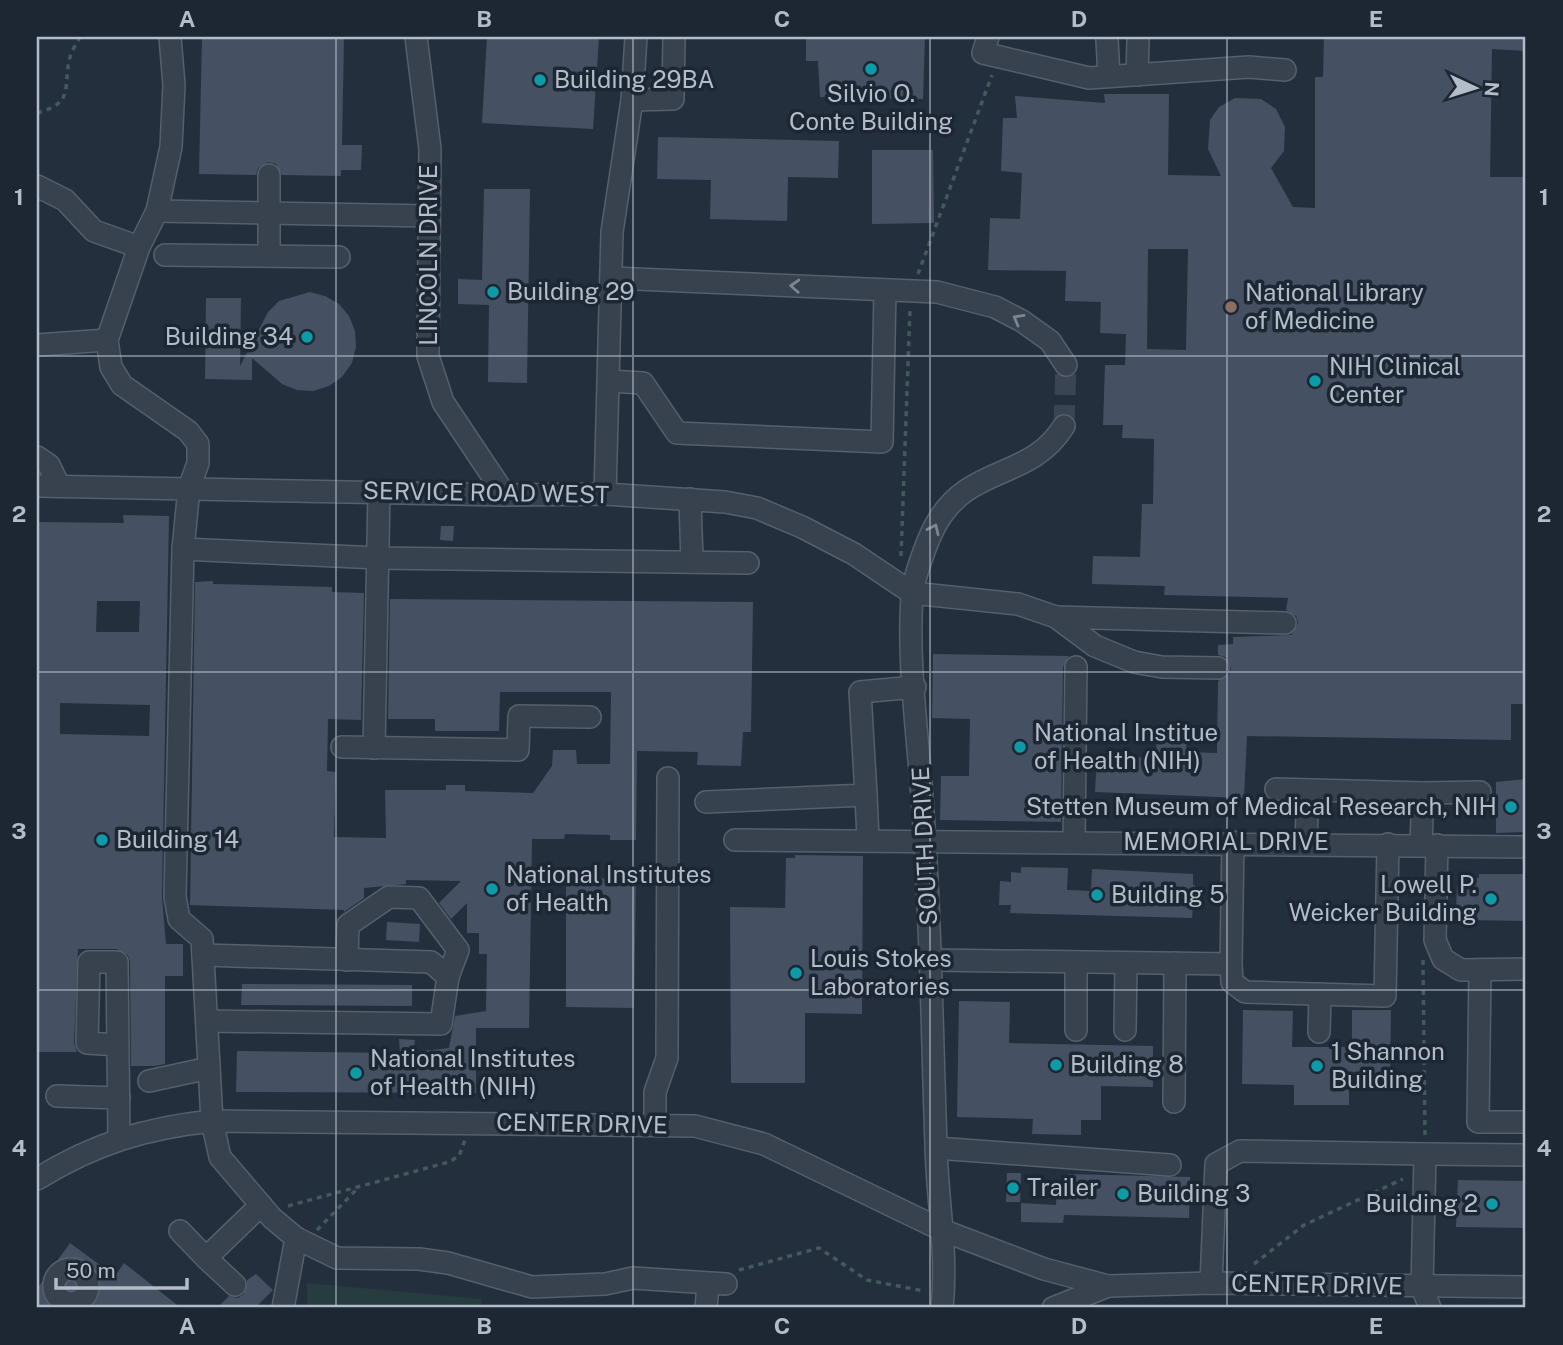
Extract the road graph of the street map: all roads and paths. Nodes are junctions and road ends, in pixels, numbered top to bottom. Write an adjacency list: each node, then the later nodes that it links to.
1 (80, 37): 13 (path)
2 (170, 37): 16 (street)
3 (416, 37): 18 (street, LINCOLN DRIVE)
4 (635, 37): 12 (street)
5 (674, 37): 12 (street)
6 (1107, 40): 11 (street)
7 (1138, 41): 10 (street)
8 (988, 53): 11 (street); 25 (path)
9 (1285, 70): 10 (street)
10 (1137, 75): 11 (street)
11 (1109, 76)
12 (632, 100): 23 (street)
13 (37, 113)
14 (269, 175): 17 (street)
15 (37, 186): 19 (street)
16 (157, 211): 17 (street); 19 (street)
17 (270, 213): 18 (street); 21 (street)
18 (429, 216): 37 (street, LINCOLN DRIVE)
19 (139, 247): 26 (street)
20 (165, 255): 21 (street)
21 (269, 256): 22 (street)
22 (339, 257)
23 (612, 278): 24 (street, one-way to 23); 29 (street)
24 (885, 290): 25 (street); 29 (street)
25 (911, 290): 28 (street, one-way to 25); 43 (path)
26 (107, 340): 27 (street); 34 (street)
27 (37, 345)
28 (1066, 365)
29 (609, 381): 36 (street)
30 (1064, 426): 43 (street, SOUTH DRIVE, one-way to 30)
31 (37, 457): 33 (street)
32 (37, 486): 33 (street, SERVICE ROAD WEST)
33 (59, 486): 34 (street, SERVICE ROAD WEST)
34 (188, 488): 35 (street, SERVICE ROAD WEST); 39 (street)
35 (379, 492): 37 (street, SERVICE ROAD WEST); 40 (street)
36 (606, 494): 37 (street, SERVICE ROAD WEST); 38 (street, SERVICE ROAD WEST)
37 (505, 495)
38 (690, 499): 41 (street); 43 (street, SERVICE ROAD WEST)
39 (183, 549): 40 (street); 69 (street)
40 (378, 558): 41 (street); 51 (street)
41 (692, 562): 42 (street)
42 (748, 563)
43 (904, 589): 44 (street); 48 (street, SOUTH DRIVE)
44 (1056, 617): 45 (street); 47 (street)
45 (1285, 623)
46 (1076, 667): 62 (street)
47 (1218, 668)
48 (915, 687): 57 (street); 61 (street, SOUTH DRIVE)
49 (590, 717): 51 (street)
50 (342, 747): 51 (street)
51 (374, 748)
52 (668, 778): 93 (street)
53 (1276, 789): 54 (street)
54 (1308, 790): 56 (street); 64 (street)
55 (1480, 792): 56 (street)
56 (1423, 793): 66 (street)
57 (866, 795): 58 (street); 59 (street)
58 (705, 802)
59 (868, 839): 60 (street, MEMORIAL DRIVE); 61 (street, MEMORIAL DRIVE)
60 (736, 840)
61 (925, 840): 62 (street, MEMORIAL DRIVE); 71 (street, SOUTH DRIVE)
62 (1074, 841): 63 (street, MEMORIAL DRIVE)
63 (1233, 842): 64 (street, MEMORIAL DRIVE); 75 (street)
64 (1306, 843): 65 (street, MEMORIAL DRIVE)
65 (1388, 844): 66 (street, MEMORIAL DRIVE); 79 (street)
66 (1429, 844): 67 (street, MEMORIAL DRIVE); 77 (street)
67 (1526, 847)
68 (1423, 952): 96 (path)
69 (203, 955): 70 (street); 80 (street)
70 (347, 960): 78 (street); 78 (street)
71 (932, 960): 72 (street); 95 (street, SOUTH DRIVE)
72 (1076, 962): 73 (street); 81 (street)
73 (1126, 963): 74 (street); 82 (street)
74 (1175, 964): 75 (street); 89 (street)
75 (1231, 964): 79 (street)
76 (1526, 969): 77 (street)
77 (1480, 970): 91 (street)
78 (448, 977): 80 (street)
79 (1320, 994): 83 (street)
80 (206, 1021): 85 (street)
81 (1076, 1030)
82 (1125, 1030)
83 (1319, 1032)
84 (118, 1045): 88 (street)
85 (209, 1068): 86 (street); 90 (street)
86 (149, 1082)
87 (57, 1096): 88 (street)
88 (118, 1098): 94 (street)
89 (1174, 1102)
90 (212, 1121): 92 (street, CENTER DRIVE); 94 (street, CENTER DRIVE); 102 (street)
91 (1526, 1122)
92 (473, 1123): 93 (street, CENTER DRIVE); 101 (path)
93 (655, 1124): 103 (street, CENTER DRIVE)
94 (119, 1138): 99 (street, CENTER DRIVE)
95 (936, 1149): 98 (street); 103 (street, SOUTH DRIVE)
96 (1425, 1154): 97 (street); 108 (street); 112 (street)
97 (1526, 1155)
98 (1170, 1165)
99 (37, 1179)
100 (1403, 1179): 107 (path)
101 (359, 1186): 102 (path); 105 (path)
102 (266, 1212): 105 (street); 106 (street)
103 (942, 1230): 111 (street, CENTER DRIVE); 114 (street, SOUTH DRIVE)
104 (180, 1231): 106 (street)
105 (300, 1241): 109 (street); 115 (street)
106 (206, 1258): 110 (street)
107 (1245, 1270)
108 (1211, 1283): 111 (street, CENTER DRIVE); 112 (street, CENTER DRIVE)
109 (717, 1284): 114 (path); 116 (street)
110 (235, 1285)
111 (1108, 1286): 117 (street, CENTER DRIVE)
112 (1422, 1287): 113 (street, CENTER DRIVE); 118 (street)
113 (1526, 1287)
114 (943, 1302)
115 (283, 1308)
116 (706, 1308)
117 (1053, 1308)
118 (1430, 1308)

